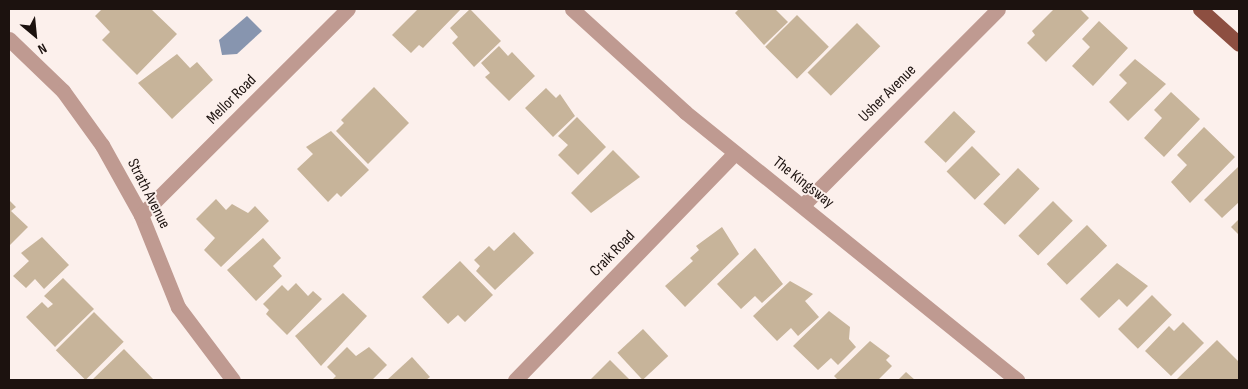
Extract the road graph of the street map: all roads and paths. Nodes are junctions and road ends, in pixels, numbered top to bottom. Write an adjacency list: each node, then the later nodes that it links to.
1 (348, 9): 9 (street, Mellor Road)
2 (572, 9): 7 (street, The Kingsway)
3 (998, 9): 8 (street, Usher Avenue)
4 (1200, 9): 6 (main road)
5 (9, 39): 9 (street, Strath Avenue)
6 (1239, 44)
7 (735, 153): 8 (street, The Kingsway); 11 (street, Craik Road)
8 (803, 204): 12 (street, The Kingsway)
9 (141, 215): 10 (street, Strath Avenue)
10 (233, 380)
11 (515, 380)
12 (1017, 380)

